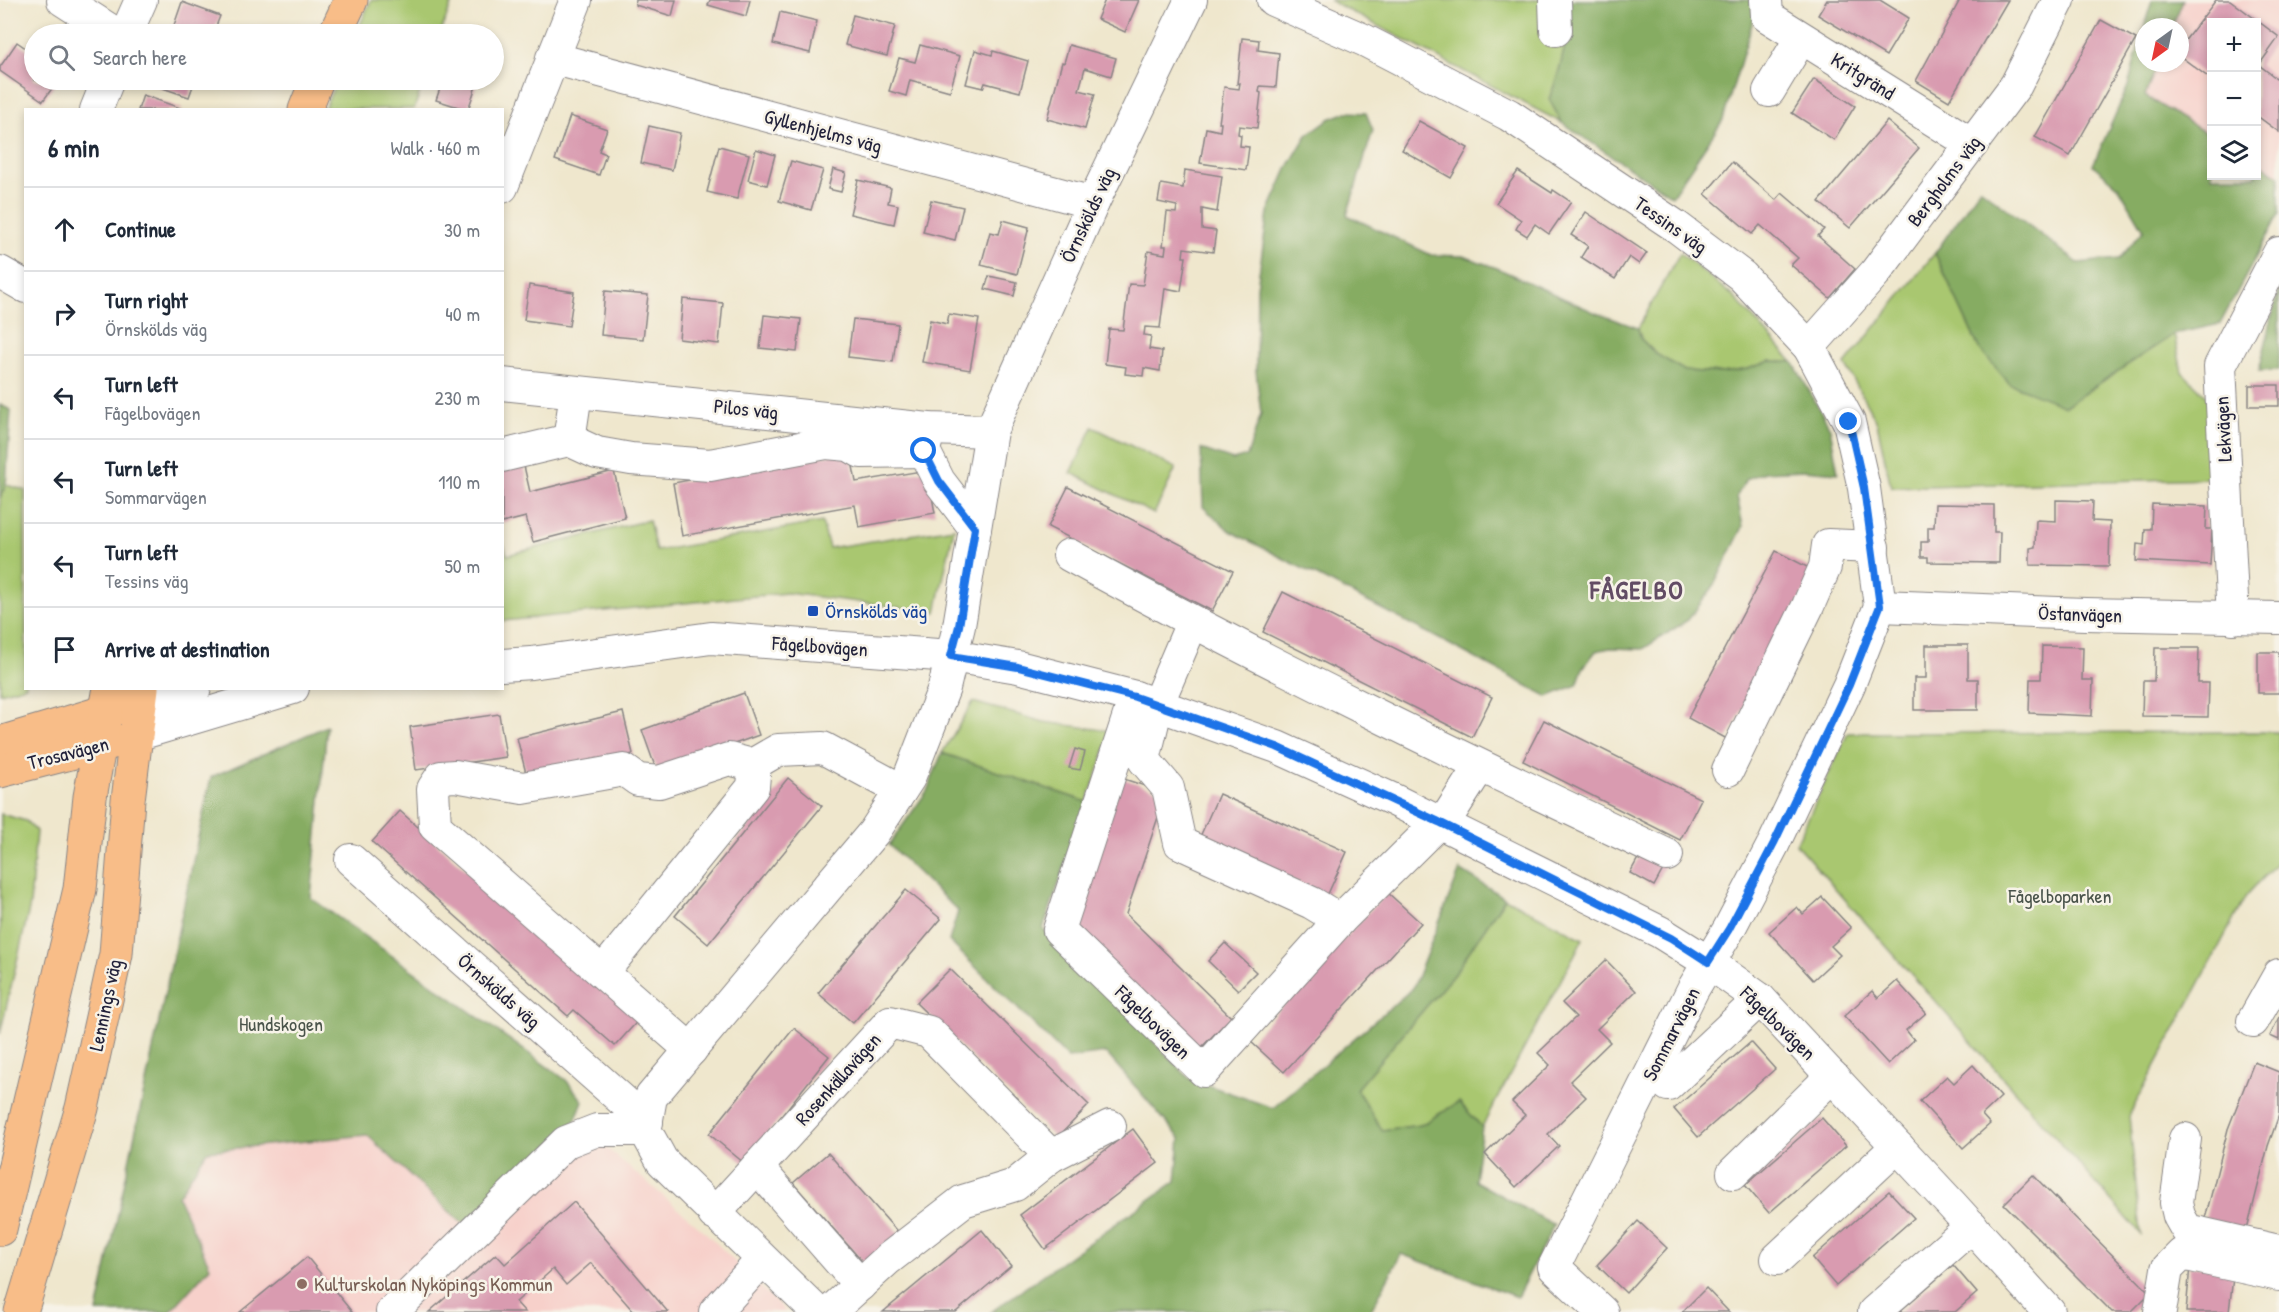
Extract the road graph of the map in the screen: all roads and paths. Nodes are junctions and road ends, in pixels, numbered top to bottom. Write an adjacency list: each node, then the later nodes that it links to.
1 (63, 0): 9 (street)
2 (141, 0): 10 (street)
3 (351, 0): 11 (main road)
4 (576, 0): 13 (street)
5 (1191, 0): 21 (street, Örnskölds väg)
6 (1274, 0): 25 (street, Tessins väg)
7 (1766, 0): 12 (street, Kritgränd)
8 (2059, 0): 19 (street, Bergholms väg)
9 (100, 24)
10 (130, 24)
11 (340, 24)
12 (1802, 38): 16 (street); 19 (street, Kritgränd)
13 (552, 58): 20 (street); 21 (street, Gyllenhjelms väg)
14 (104, 90): 17 (street)
15 (313, 90): 18 (main road)
16 (1768, 92)
17 (97, 108)
18 (306, 108)
19 (1972, 144): 25 (street, Bergholms väg)
20 (504, 182)
21 (1093, 203): 29 (street, Örnskölds väg)
22 (2279, 253): 37 (street, Lekvägen)
23 (0, 272): 24 (street)
24 (24, 287)
25 (1809, 347): 34 (street, Tessins väg)
26 (504, 384): 27 (street, Pilos väg)
27 (576, 393): 28 (street, Pilos väg); 31 (street)
28 (833, 431): 30 (street, Pilos väg); 31 (street)
29 (991, 431): 30 (street, Pilos väg); 33 (street, Örnskölds väg)
30 (926, 440): 33 (street)
31 (569, 441): 32 (street)
32 (504, 456)
33 (975, 528): 40 (street, Örnskölds väg)
34 (1873, 547): 36 (street, Tessins väg); 52 (street)
35 (1070, 555): 39 (street)
36 (1880, 606): 37 (street, Östanvägen); 59 (street, Sommarvägen)
37 (2233, 618): 38 (street, Östanvägen)
38 (2279, 618)
39 (1192, 623): 46 (street); 51 (street)
40 (951, 656): 41 (street, Fågelbovägen); 46 (street, Fågelbovägen); 54 (street, Örnskölds väg)
41 (504, 665)
42 (180, 690): 44 (street)
43 (287, 690): 47 (street)
44 (141, 695): 45 (main road, Trosavägen); 47 (main road, Lennings väg)
45 (108, 700): 48 (main road, Trosavägen); 49 (main road)
46 (1146, 701): 55 (street, Fågelbovägen); 58 (street); 58 (street, Fågelbovägen)
47 (136, 735): 49 (main road, Trosavägen); 83 (main road, Lennings väg)
48 (0, 743)
49 (99, 746): 53 (main road, Trosavägen); 76 (main road)
50 (755, 763): 54 (street); 60 (street); 60 (street)
51 (1480, 766): 55 (street); 56 (street)
52 (1728, 770)
53 (0, 771)
54 (901, 790): 64 (street, Örnskölds väg)
55 (1441, 823): 58 (street, Fågelbovägen); 59 (street, Fågelbovägen)
56 (1667, 855)
57 (351, 860): 67 (street, Örnskölds väg)
58 (1340, 920)
59 (1708, 962): 62 (street, Fågelbovägen); 88 (street, Sommarvägen)
60 (603, 972): 64 (street)
61 (2279, 975): 63 (street)
62 (1760, 999): 65 (street, Fågelbovägen); 66 (street)
63 (2253, 1021)
64 (691, 1050): 67 (street, Örnskölds väg)
65 (1832, 1076): 70 (street, Fågelbovägen); 73 (street)
66 (1668, 1085)
67 (646, 1126): 74 (street); 84 (street)
68 (1110, 1126): 71 (street)
69 (2185, 1138): 77 (street)
70 (1899, 1148): 75 (street, Fågelbovägen); 78 (street)
71 (1051, 1156): 72 (street, Rosenkällavägen); 81 (street)
72 (758, 1167): 74 (street, Rosenkällavägen); 81 (street)
73 (1733, 1173)
74 (714, 1214): 79 (street)
75 (1972, 1226): 82 (street, Fågelbovägen); 89 (street)
76 (0, 1229)
77 (2279, 1251)
78 (1777, 1259)
79 (762, 1260): 85 (street); 86 (street)
80 (2279, 1275): 90 (street)
81 (860, 1285): 87 (street)
82 (2035, 1307)
83 (21, 1312)
84 (392, 1312)
85 (715, 1312)
86 (817, 1312)
87 (830, 1312)
88 (1602, 1312)
89 (1874, 1312)
90 (2160, 1312)

